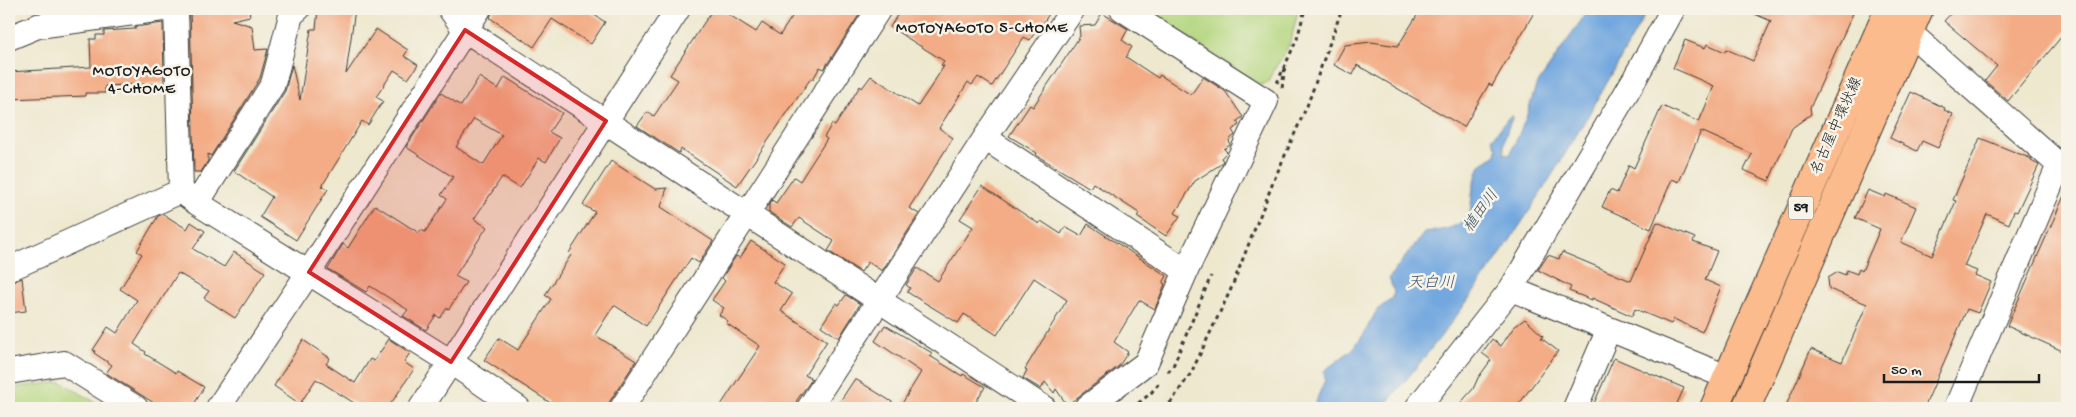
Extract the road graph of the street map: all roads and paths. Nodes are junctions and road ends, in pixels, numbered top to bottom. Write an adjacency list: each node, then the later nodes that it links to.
1 (163, 9): 16 (street)
2 (176, 9): 21 (street)
3 (298, 9): 21 (street)
4 (450, 9): 15 (street)
5 (478, 9): 15 (street)
6 (678, 9): 18 (street)
7 (879, 9): 22 (street)
8 (1073, 9): 19 (street)
9 (1122, 9): 17 (street)
10 (1305, 9): 17 (path)
11 (1342, 9): 40 (path)
12 (1673, 9): 26 (street)
13 (1889, 9): 31 (main road, 名古屋中環状線 / 59)
14 (1914, 20): 20 (street); 44 (main road, 名古屋中環状線 / 59)
15 (465, 30): 18 (street); 25 (street)
16 (9, 38)
17 (1266, 102): 24 (street)
18 (606, 122): 22 (street); 29 (street)
19 (986, 138): 24 (street); 27 (street)
20 (2063, 169): 45 (street)
21 (189, 197): 23 (street); 25 (street)
22 (747, 214): 27 (street); 36 (street)
23 (9, 269)
24 (1186, 271): 39 (street)
25 (309, 272): 29 (street); 33 (street)
26 (1511, 289): 28 (street); 41 (street)
27 (879, 300): 37 (street); 38 (street)
28 (1609, 329): 31 (street); 42 (street)
29 (451, 362): 34 (street); 35 (street)
30 (9, 372): 32 (street)
31 (1727, 377): 43 (main road, 名古屋中環状線 / 59)
32 (136, 408)
33 (218, 408)
34 (421, 408)
35 (518, 408)
36 (622, 408)
37 (809, 408)
38 (1044, 408)
39 (1086, 408)
40 (1163, 408)
41 (1417, 408)
42 (1575, 408)
43 (1714, 408)
44 (1746, 408)
45 (1956, 408)

